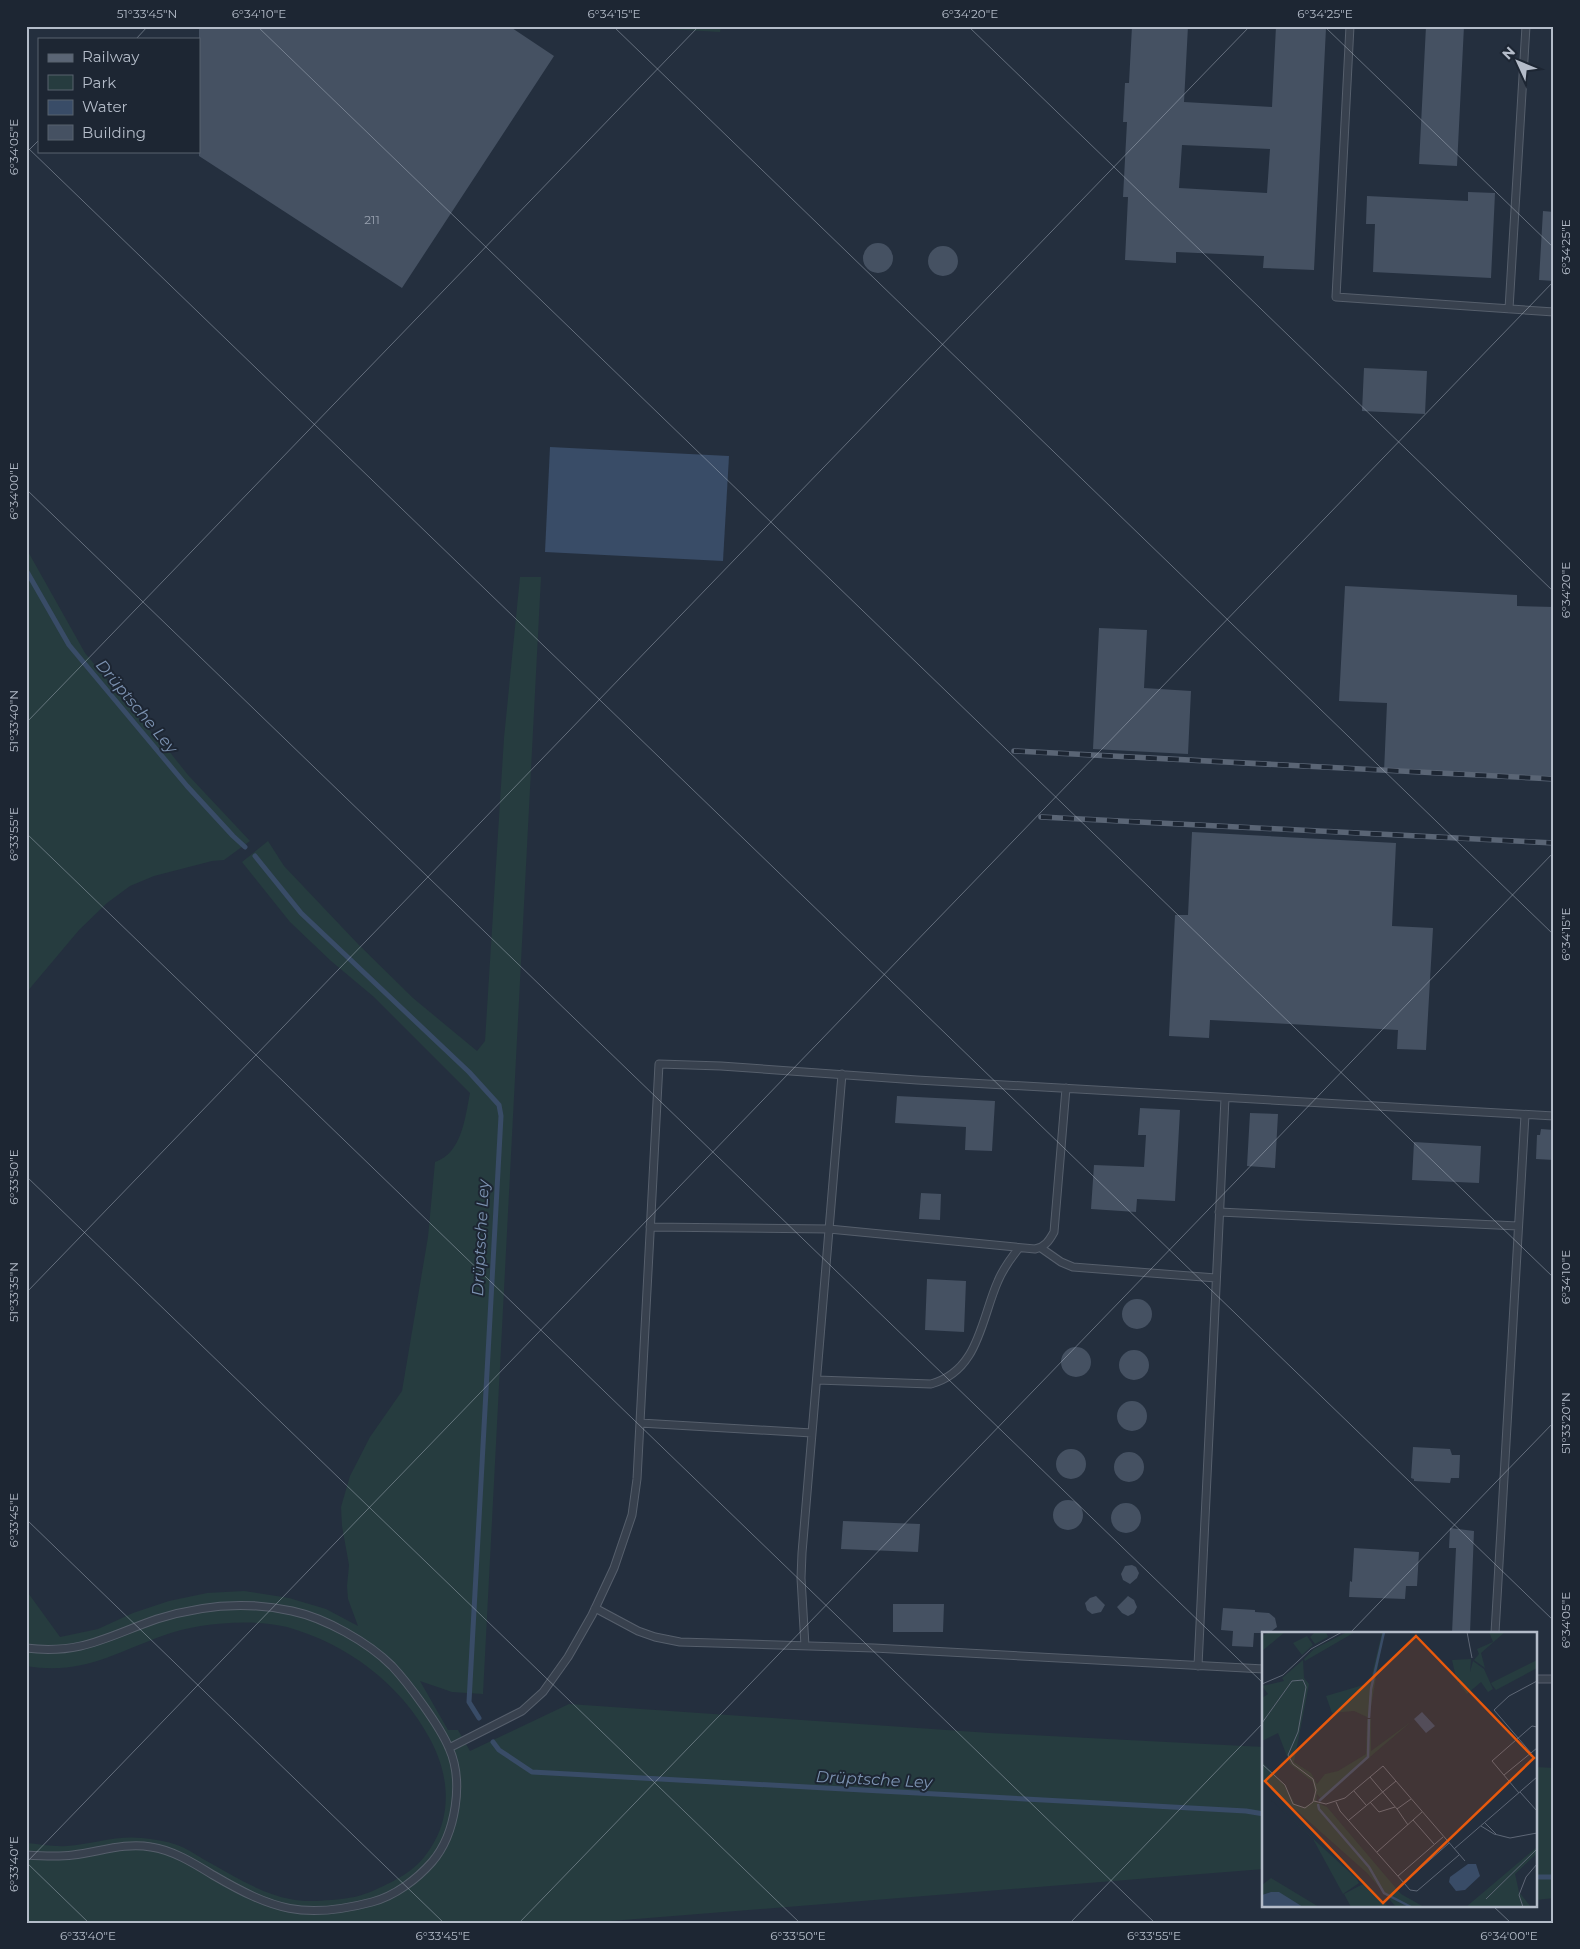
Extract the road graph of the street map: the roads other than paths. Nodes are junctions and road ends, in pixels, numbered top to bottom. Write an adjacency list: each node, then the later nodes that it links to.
1 (1350, 26): 3 (lane)
2 (1526, 26): 3 (lane)
3 (1510, 309): 4 (lane)
4 (1554, 312)
5 (842, 1074): 6 (lane); 12 (lane); 13 (lane)
6 (1066, 1088): 7 (lane); 15 (lane)
7 (1225, 1098): 8 (lane); 10 (lane)
8 (1525, 1115): 9 (lane); 11 (lane)
9 (1554, 1116)
10 (1219, 1212): 11 (lane); 16 (lane)
11 (1518, 1226): 21 (lane)
12 (650, 1227): 13 (lane); 18 (lane)
13 (829, 1229): 14 (lane); 17 (lane)
14 (1019, 1248): 15 (lane); 17 (lane)
15 (1041, 1248): 16 (lane)
16 (1216, 1278): 24 (lane)
17 (816, 1380): 19 (lane)
18 (640, 1423): 19 (lane); 20 (lane)
19 (812, 1433): 22 (lane)
20 (595, 1608): 22 (lane); 28 (lane)
21 (1496, 1632)
22 (805, 1646): 24 (lane)
23 (26, 1648): 28 (lane)
24 (1198, 1666): 25 (lane)
25 (1262, 1669)
26 (1538, 1679): 27 (lane)
27 (1554, 1679)
28 (449, 1748): 29 (lane)
29 (26, 1855)

